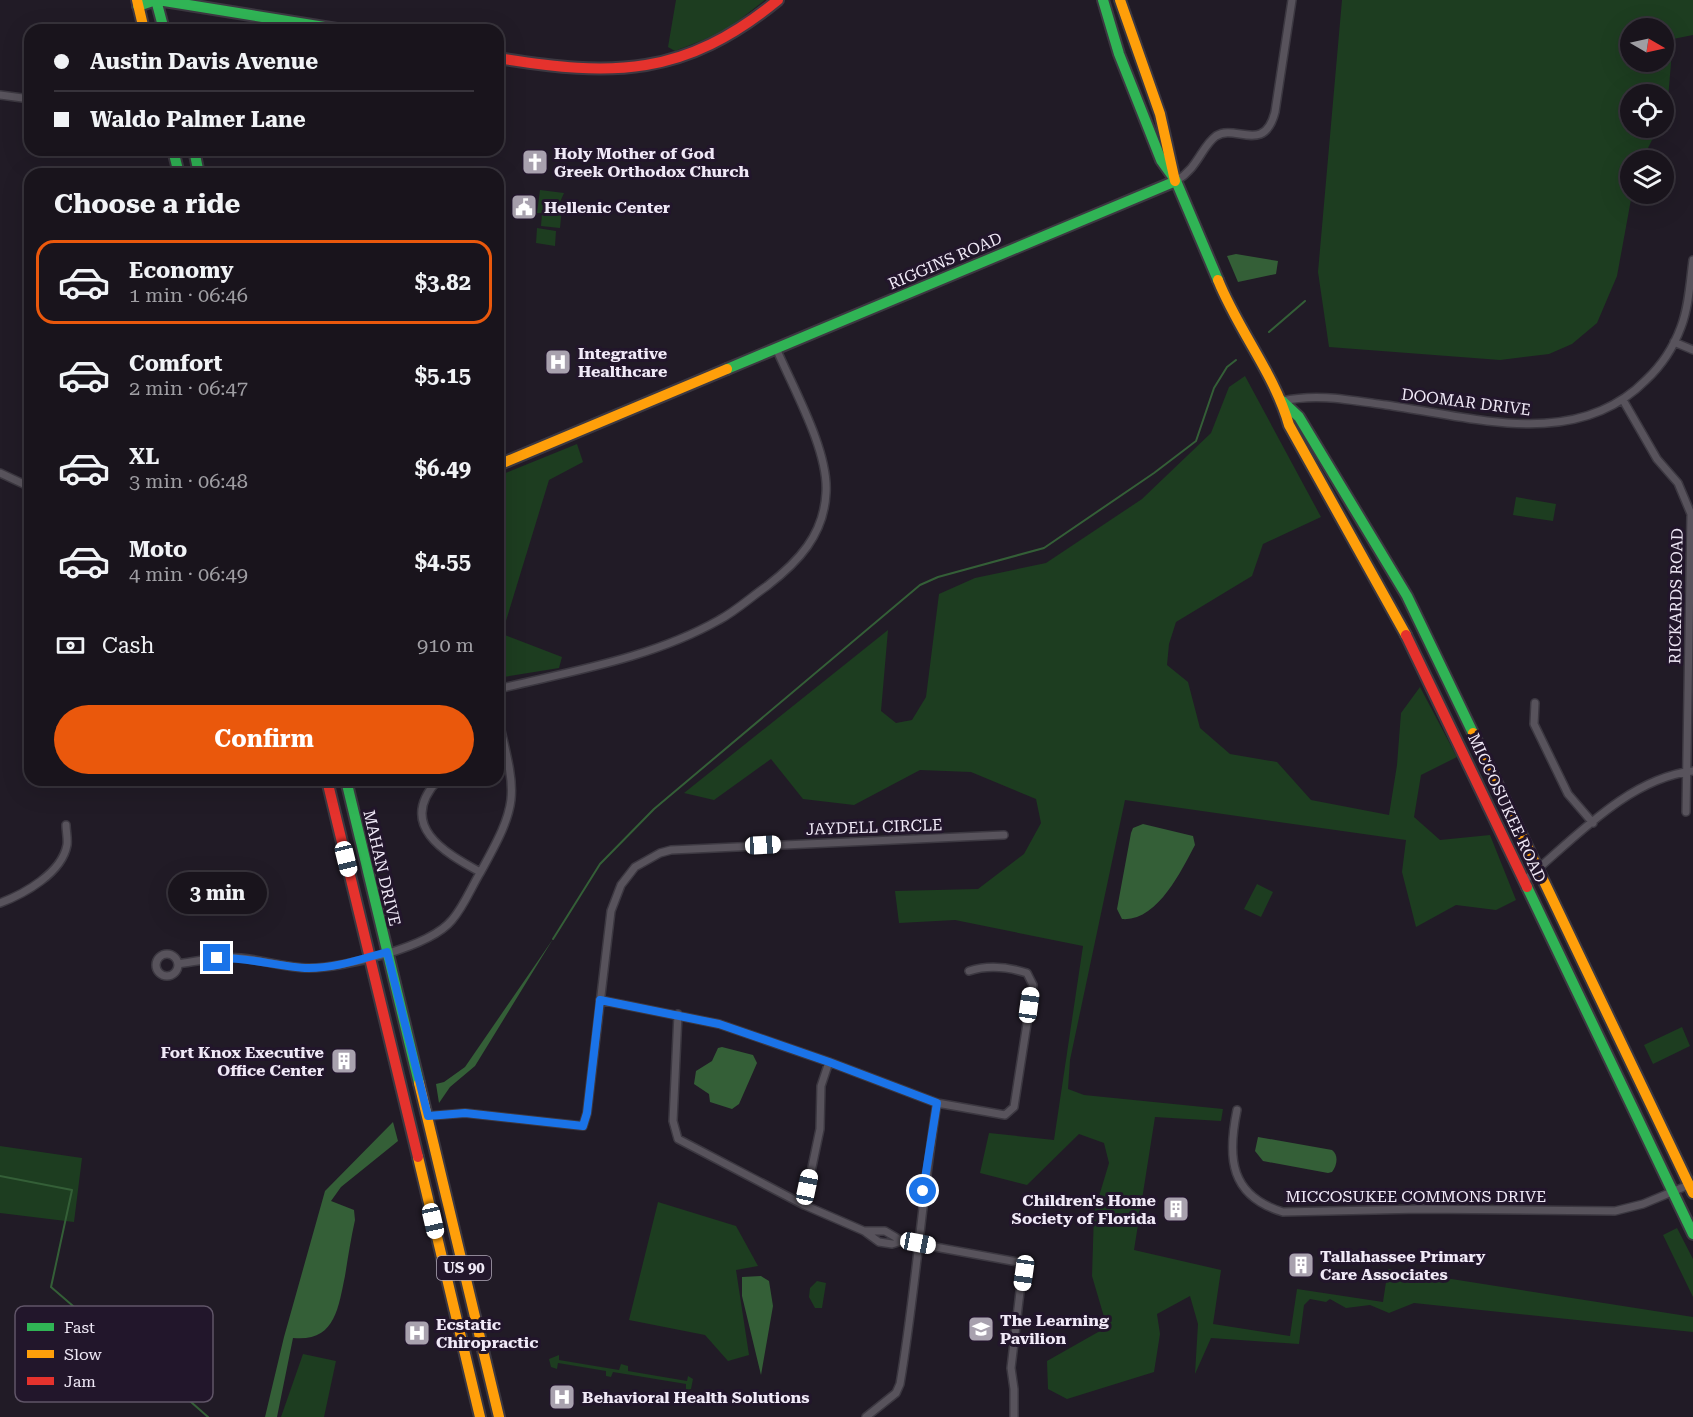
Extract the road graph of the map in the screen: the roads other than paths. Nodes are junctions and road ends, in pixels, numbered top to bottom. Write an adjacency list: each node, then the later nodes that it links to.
1 (157, 0): 6 (street); 8 (street); 9 (street)
2 (778, 0): 10 (street)
3 (1103, 0): 13 (street, MICCOSUKEE ROAD)
4 (1120, 0): 13 (street, MICCOSUKEE ROAD)
5 (1292, 0): 13 (street, RIGGINS ROAD)
6 (137, 3): 7 (street)
7 (142, 24)
8 (163, 24)
9 (289, 24)
10 (504, 59)
11 (0, 95): 12 (street)
12 (24, 98)
13 (1176, 182): 16 (street, RIGGINS ROAD); 19 (street, MICCOSUKEE ROAD)
14 (1693, 260): 15 (street, DOOMAR DRIVE)
15 (1674, 342): 17 (street); 18 (street, DOOMAR DRIVE)
16 (776, 348): 20 (street, RIGGINS ROAD); 27 (street)
17 (1693, 350)
18 (1623, 400): 19 (street, DOOMAR DRIVE); 23 (street, RICKARDS ROAD)
19 (1282, 401): 24 (street, MICCOSUKEE ROAD); 25 (street, MICCOSUKEE ROAD)
20 (504, 462)
21 (0, 473): 22 (street)
22 (24, 484)
23 (1691, 506): 26 (street, RICKARDS ROAD)
24 (1390, 567): 25 (street); 40 (street, MICCOSUKEE ROAD)
25 (1374, 574): 42 (street, MICCOSUKEE ROAD)
26 (1691, 613): 32 (street, RICKARDS ROAD)
27 (504, 687)
28 (1535, 703): 37 (street)
29 (504, 743): 30 (street)
30 (507, 756): 31 (street); 41 (street)
31 (504, 757)
32 (1690, 772): 36 (street, RICKARDS ROAD); 37 (street)
33 (328, 786): 45 (street, MAHAN DRIVE / US 90)
34 (347, 786): 44 (street, MAHAN DRIVE / US 90)
35 (433, 786): 41 (street)
36 (1686, 812)
37 (1593, 824): 40 (street)
38 (66, 825): 43 (street)
39 (1004, 835): 48 (street, JAYDELL CIRCLE)
40 (1538, 869): 42 (street); 56 (street, MICCOSUKEE ROAD)
41 (480, 872): 44 (street)
42 (1525, 880): 57 (street, MICCOSUKEE ROAD)
43 (0, 903)
44 (387, 952): 45 (street); 51 (street, MAHAN DRIVE / US 90)
45 (370, 957): 46 (street); 52 (street, MAHAN DRIVE / US 90)
46 (178, 964)
47 (969, 971): 53 (street)
48 (600, 1000): 49 (street); 55 (street, JAYDELL CIRCLE)
49 (678, 1014): 50 (street); 58 (street)
50 (829, 1062): 53 (street); 58 (street)
51 (420, 1085): 52 (street); 55 (street, MAHAN DRIVE / US 90)
52 (404, 1101): 55 (street); 64 (street, MAHAN DRIVE / US 90)
53 (937, 1103): 62 (street)
54 (1237, 1110): 57 (street, MICCOSUKEE COMMONS DRIVE)
55 (428, 1116): 63 (street, MAHAN DRIVE / US 90)
56 (1692, 1187): 57 (street, MICCOSUKEE COMMONS DRIVE)
57 (1672, 1191): 60 (street, MICCOSUKEE ROAD)
58 (804, 1205): 59 (street)
59 (864, 1231): 61 (street); 61 (street)
60 (1693, 1234)
61 (903, 1241): 62 (street)
62 (918, 1243): 67 (street); 68 (street)
63 (485, 1358): 64 (street); 66 (street, MAHAN DRIVE / US 90)
64 (467, 1362): 65 (street, MAHAN DRIVE / US 90)
65 (480, 1417)
66 (499, 1417)
67 (866, 1417)
68 (1014, 1417)

